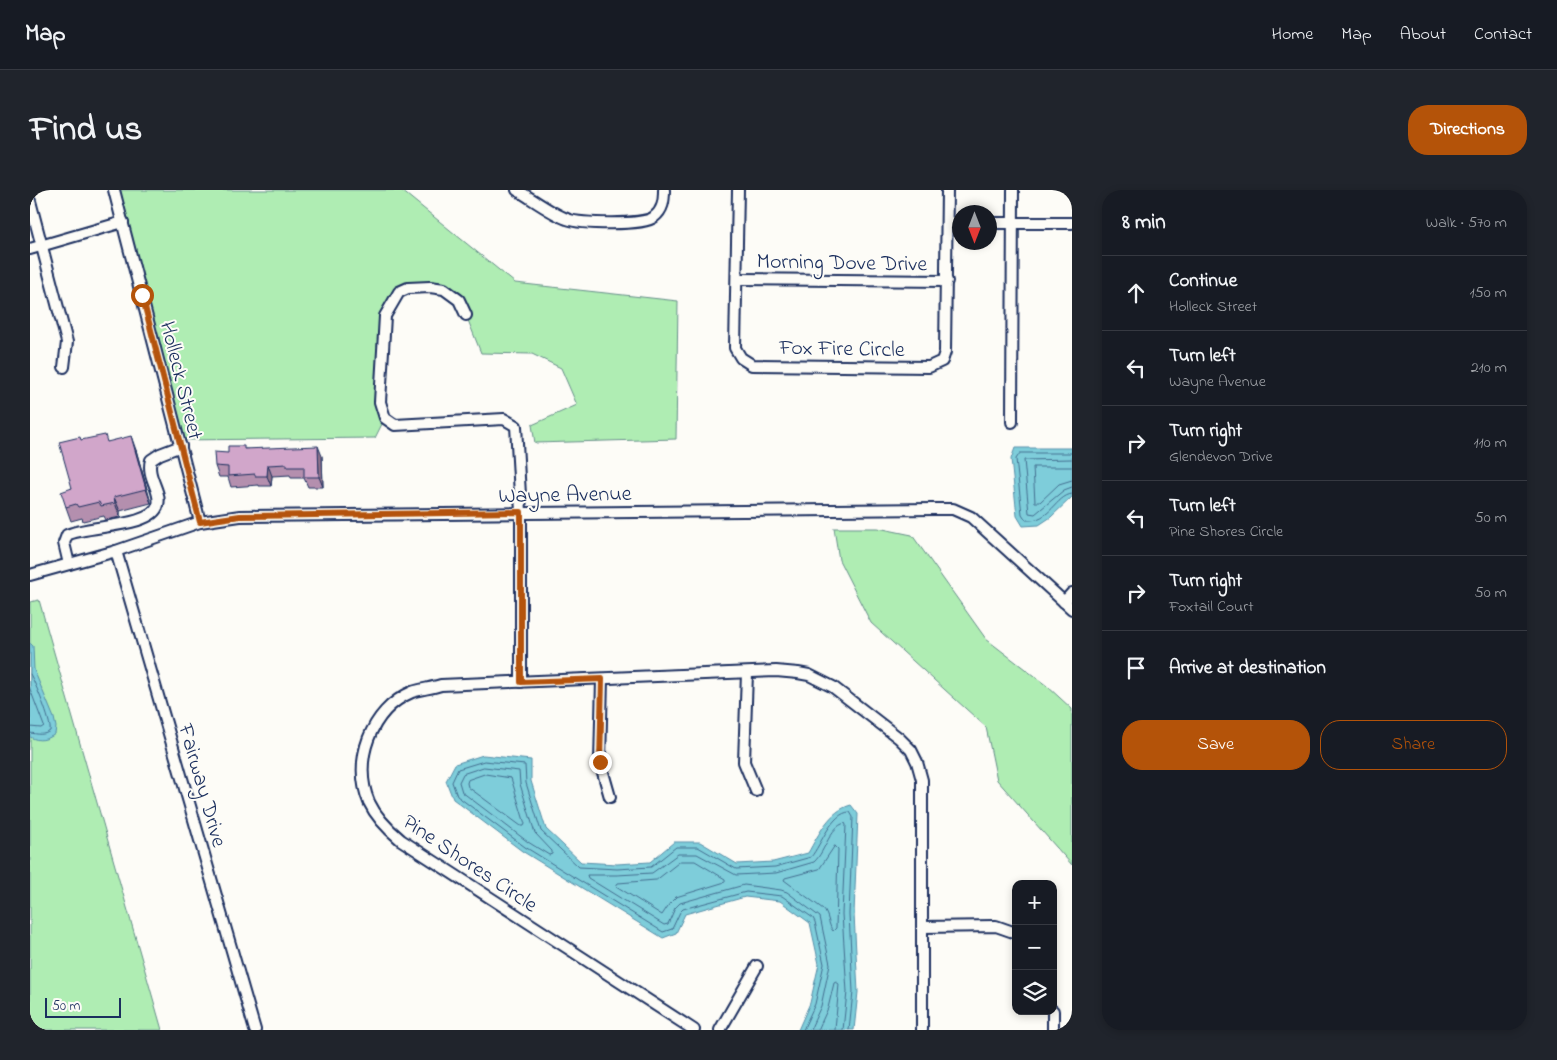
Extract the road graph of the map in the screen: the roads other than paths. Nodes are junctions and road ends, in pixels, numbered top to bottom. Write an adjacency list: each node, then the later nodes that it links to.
1 (114, 190): 8 (street, Holleck Street)
2 (517, 190): 3 (street)
3 (664, 190)
4 (738, 190): 16 (street, Fox Fire Circle)
5 (947, 190): 9 (street, Fox Fire Circle)
6 (1013, 190): 12 (street)
7 (30, 201): 14 (street)
8 (123, 222): 14 (street); 21 (street, Holleck Street)
9 (947, 222): 10 (street); 17 (street, Fox Fire Circle)
10 (952, 222)
11 (997, 223): 12 (street)
12 (1013, 223): 13 (street); 20 (street)
13 (1072, 223)
14 (43, 246): 15 (street); 19 (street)
15 (30, 249)
16 (737, 279): 17 (street, Morning Dove Drive); 17 (street, Fox Fire Circle)
17 (947, 281)
18 (466, 315): 22 (street)
19 (64, 367)
20 (1012, 422)
21 (181, 446): 23 (street, Holleck Street); 25 (street)
22 (521, 512): 23 (street, Wayne Avenue); 28 (street, Wayne Avenue); 31 (street)
23 (200, 522): 24 (street, Wayne Avenue)
24 (116, 551): 25 (street, Wayne Avenue); 38 (street, Fairway Drive)
25 (69, 564): 26 (street, Wayne Avenue)
26 (30, 575)
27 (1072, 594): 28 (street)
28 (1068, 605)
29 (748, 673): 30 (street, Pine Shores Circle); 32 (street); 34 (street, Pine Shores Circle)
30 (602, 679): 31 (street, Pine Shores Circle); 33 (street)
31 (521, 682): 39 (street, Pine Shores Circle)
32 (756, 791)
33 (610, 797)
34 (922, 927): 35 (street); 41 (street, Pine Shores Circle)
35 (1012, 932)
36 (757, 966): 40 (street)
37 (1053, 1015): 42 (street)
38 (255, 1030)
39 (694, 1030)
40 (720, 1030)
41 (922, 1030)
42 (1053, 1030)

